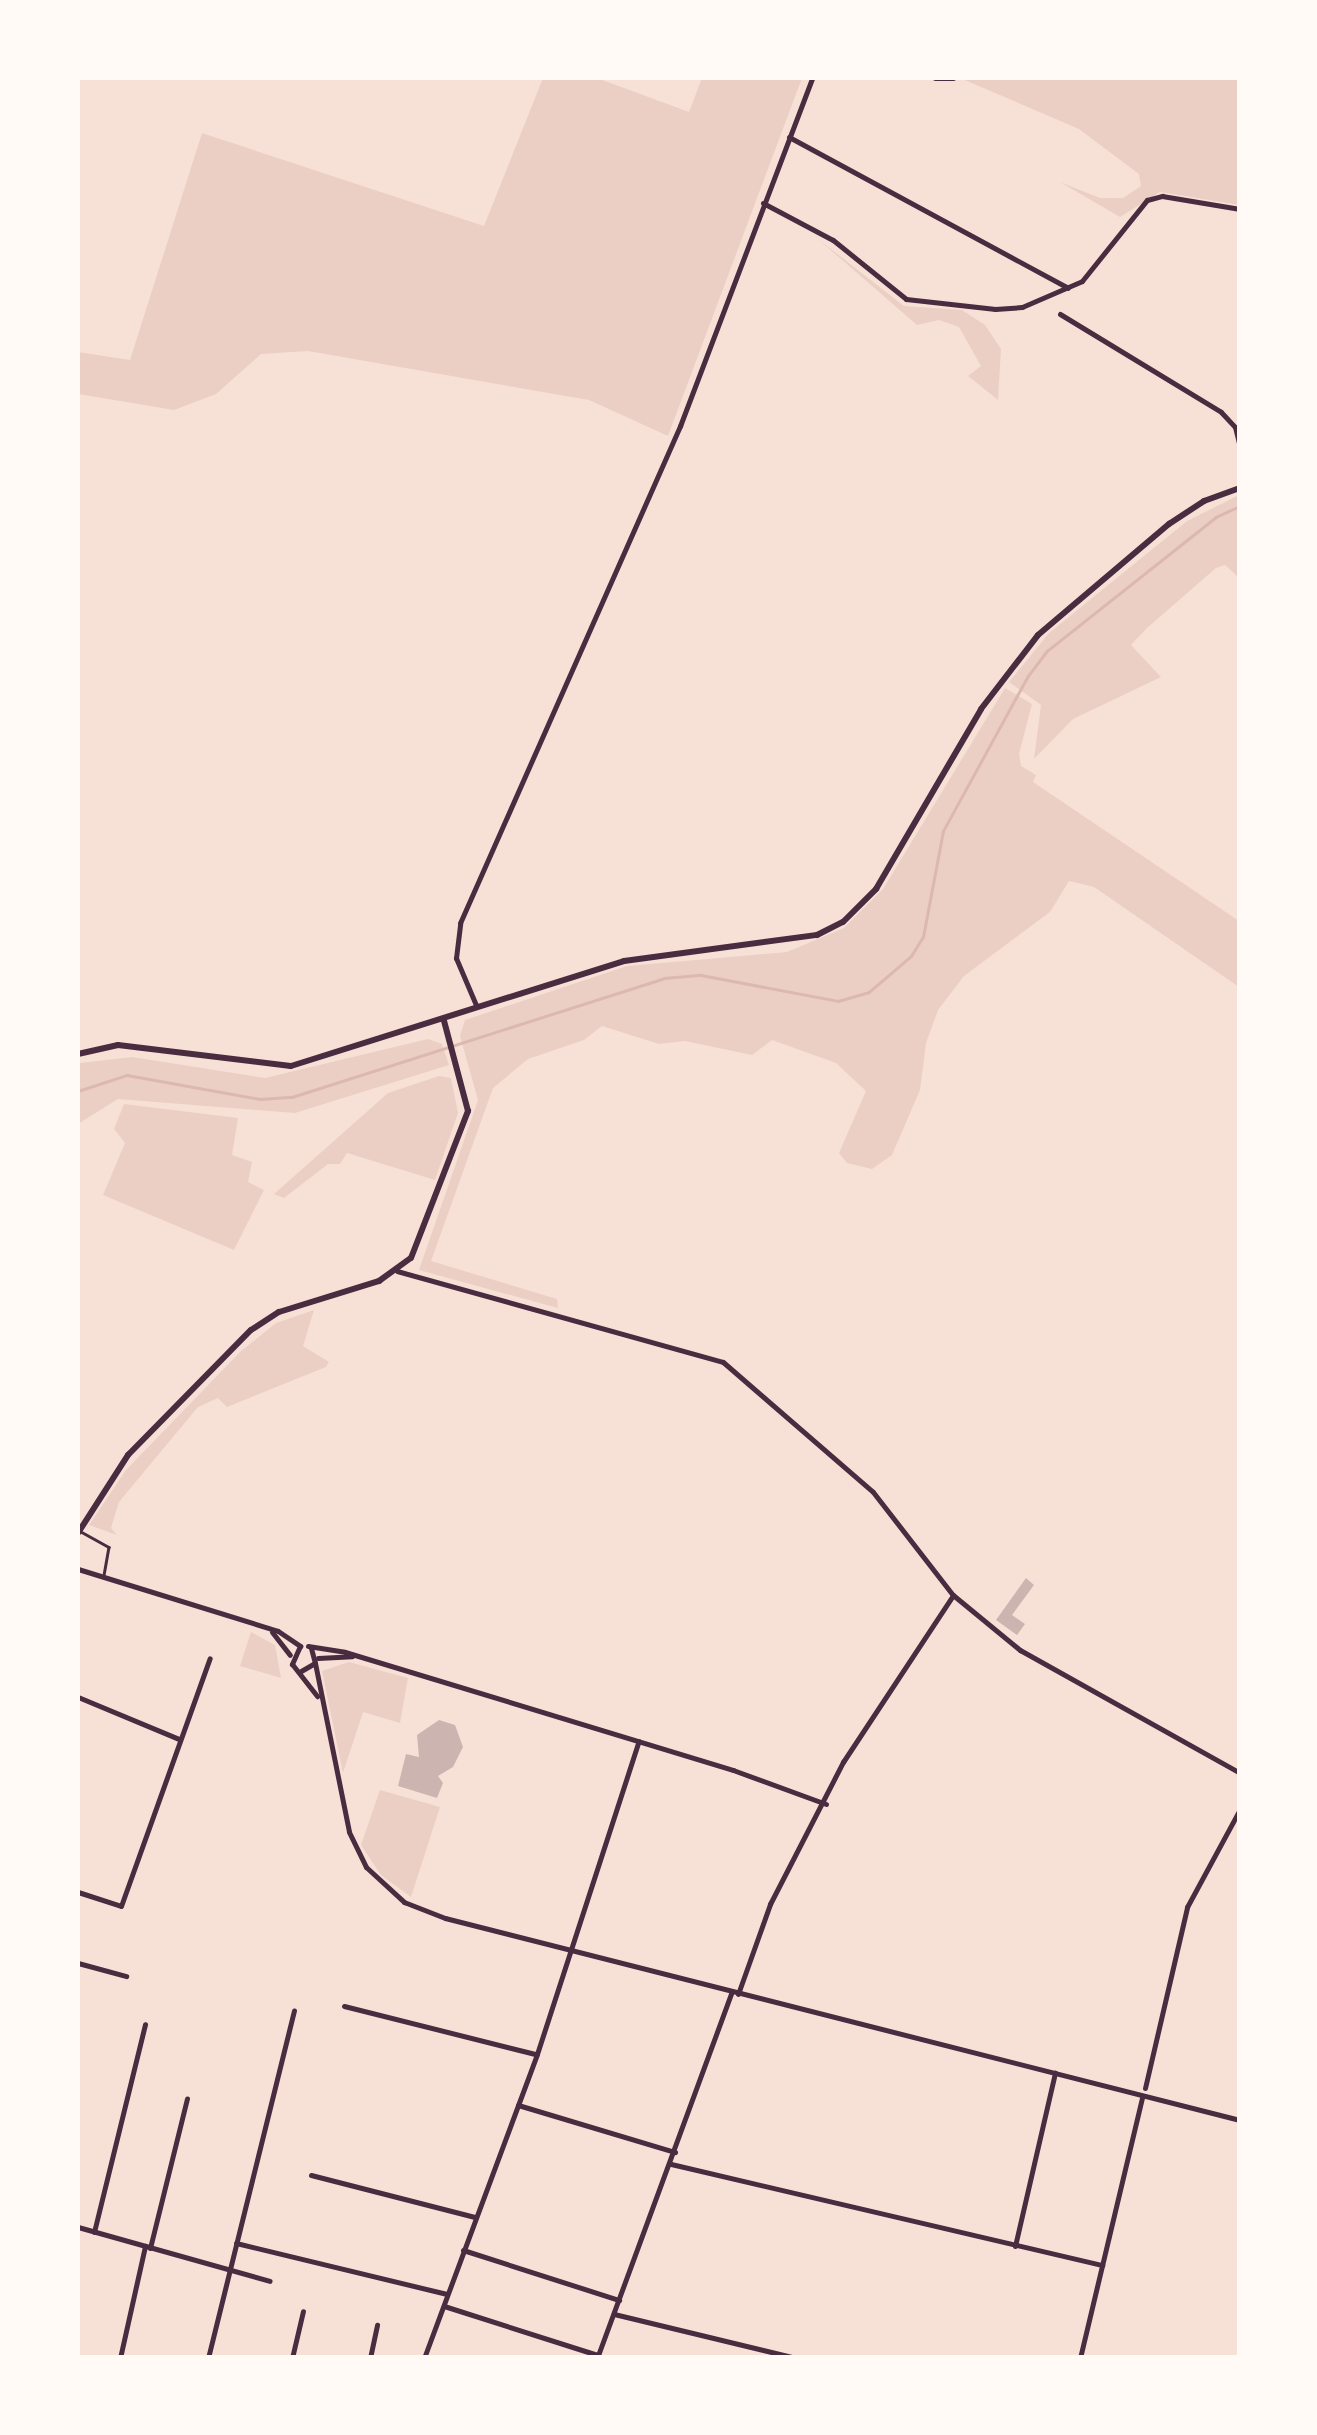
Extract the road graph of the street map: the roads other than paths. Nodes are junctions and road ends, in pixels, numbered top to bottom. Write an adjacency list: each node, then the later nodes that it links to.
1 (812, 78): 4 (street)
2 (936, 78): 3 (street)
3 (952, 78)
4 (788, 137): 5 (street); 7 (street)
5 (764, 203): 7 (street); 11 (street)
6 (1240, 209): 7 (street)
7 (1068, 288)
8 (1060, 314): 9 (street)
9 (1240, 448)
10 (1240, 488): 11 (street)
11 (477, 1007): 12 (street)
12 (444, 1021): 13 (street); 14 (street)
13 (78, 1054)
14 (397, 1271): 15 (street); 18 (street)
15 (78, 1531): 17 (lane)
16 (78, 1569): 17 (street)
17 (104, 1577): 19 (street)
18 (953, 1595): 30 (street); 31 (street)
19 (270, 1630): 20 (street); 21 (street)
20 (304, 1646): 21 (street); 22 (street); 24 (street)
21 (291, 1656): 25 (street)
22 (354, 1656): 24 (street); 29 (street)
23 (210, 1658): 28 (street)
24 (316, 1661): 25 (street); 27 (street)
25 (301, 1671): 27 (street)
26 (78, 1697): 28 (street)
27 (319, 1699): 34 (street)
28 (179, 1739): 33 (street)
29 (639, 1741): 31 (street); 34 (street)
30 (1240, 1773)
31 (826, 1804): 37 (street)
32 (1240, 1808): 43 (street)
33 (78, 1892)
34 (572, 1950): 37 (street); 41 (street)
35 (78, 1963): 36 (street)
36 (126, 1976)
37 (735, 1993): 42 (street); 48 (street)
38 (344, 2006): 41 (street)
39 (294, 2010): 54 (street)
40 (145, 2024): 53 (street)
41 (536, 2054): 46 (street)
42 (1055, 2073): 44 (street); 55 (street)
43 (1145, 2088)
44 (1142, 2097): 47 (street); 58 (street)
45 (187, 2098): 56 (street)
46 (518, 2105): 48 (street); 51 (street)
47 (1240, 2120)
48 (675, 2152): 49 (street)
49 (671, 2164): 55 (street); 62 (street)
50 (310, 2175): 51 (street)
51 (475, 2217): 57 (street)
52 (78, 2228): 53 (street)
53 (94, 2232): 56 (street)
54 (236, 2243): 59 (street); 61 (street)
55 (1015, 2246): 58 (street)
56 (147, 2247): 59 (street); 68 (street)
57 (463, 2250): 61 (street); 62 (street)
58 (1102, 2265): 74 (street)
59 (230, 2271): 60 (street); 69 (street)
60 (270, 2281)
61 (447, 2294): 63 (street)
62 (619, 2300): 65 (street)
63 (443, 2306): 67 (street); 72 (street)
64 (303, 2311): 70 (street)
65 (614, 2314): 67 (street); 73 (street)
66 (377, 2325): 71 (street)
67 (598, 2356)
68 (120, 2358)
69 (208, 2358)
70 (292, 2358)
71 (370, 2358)
72 (424, 2358)
73 (796, 2358)
74 (1080, 2358)

